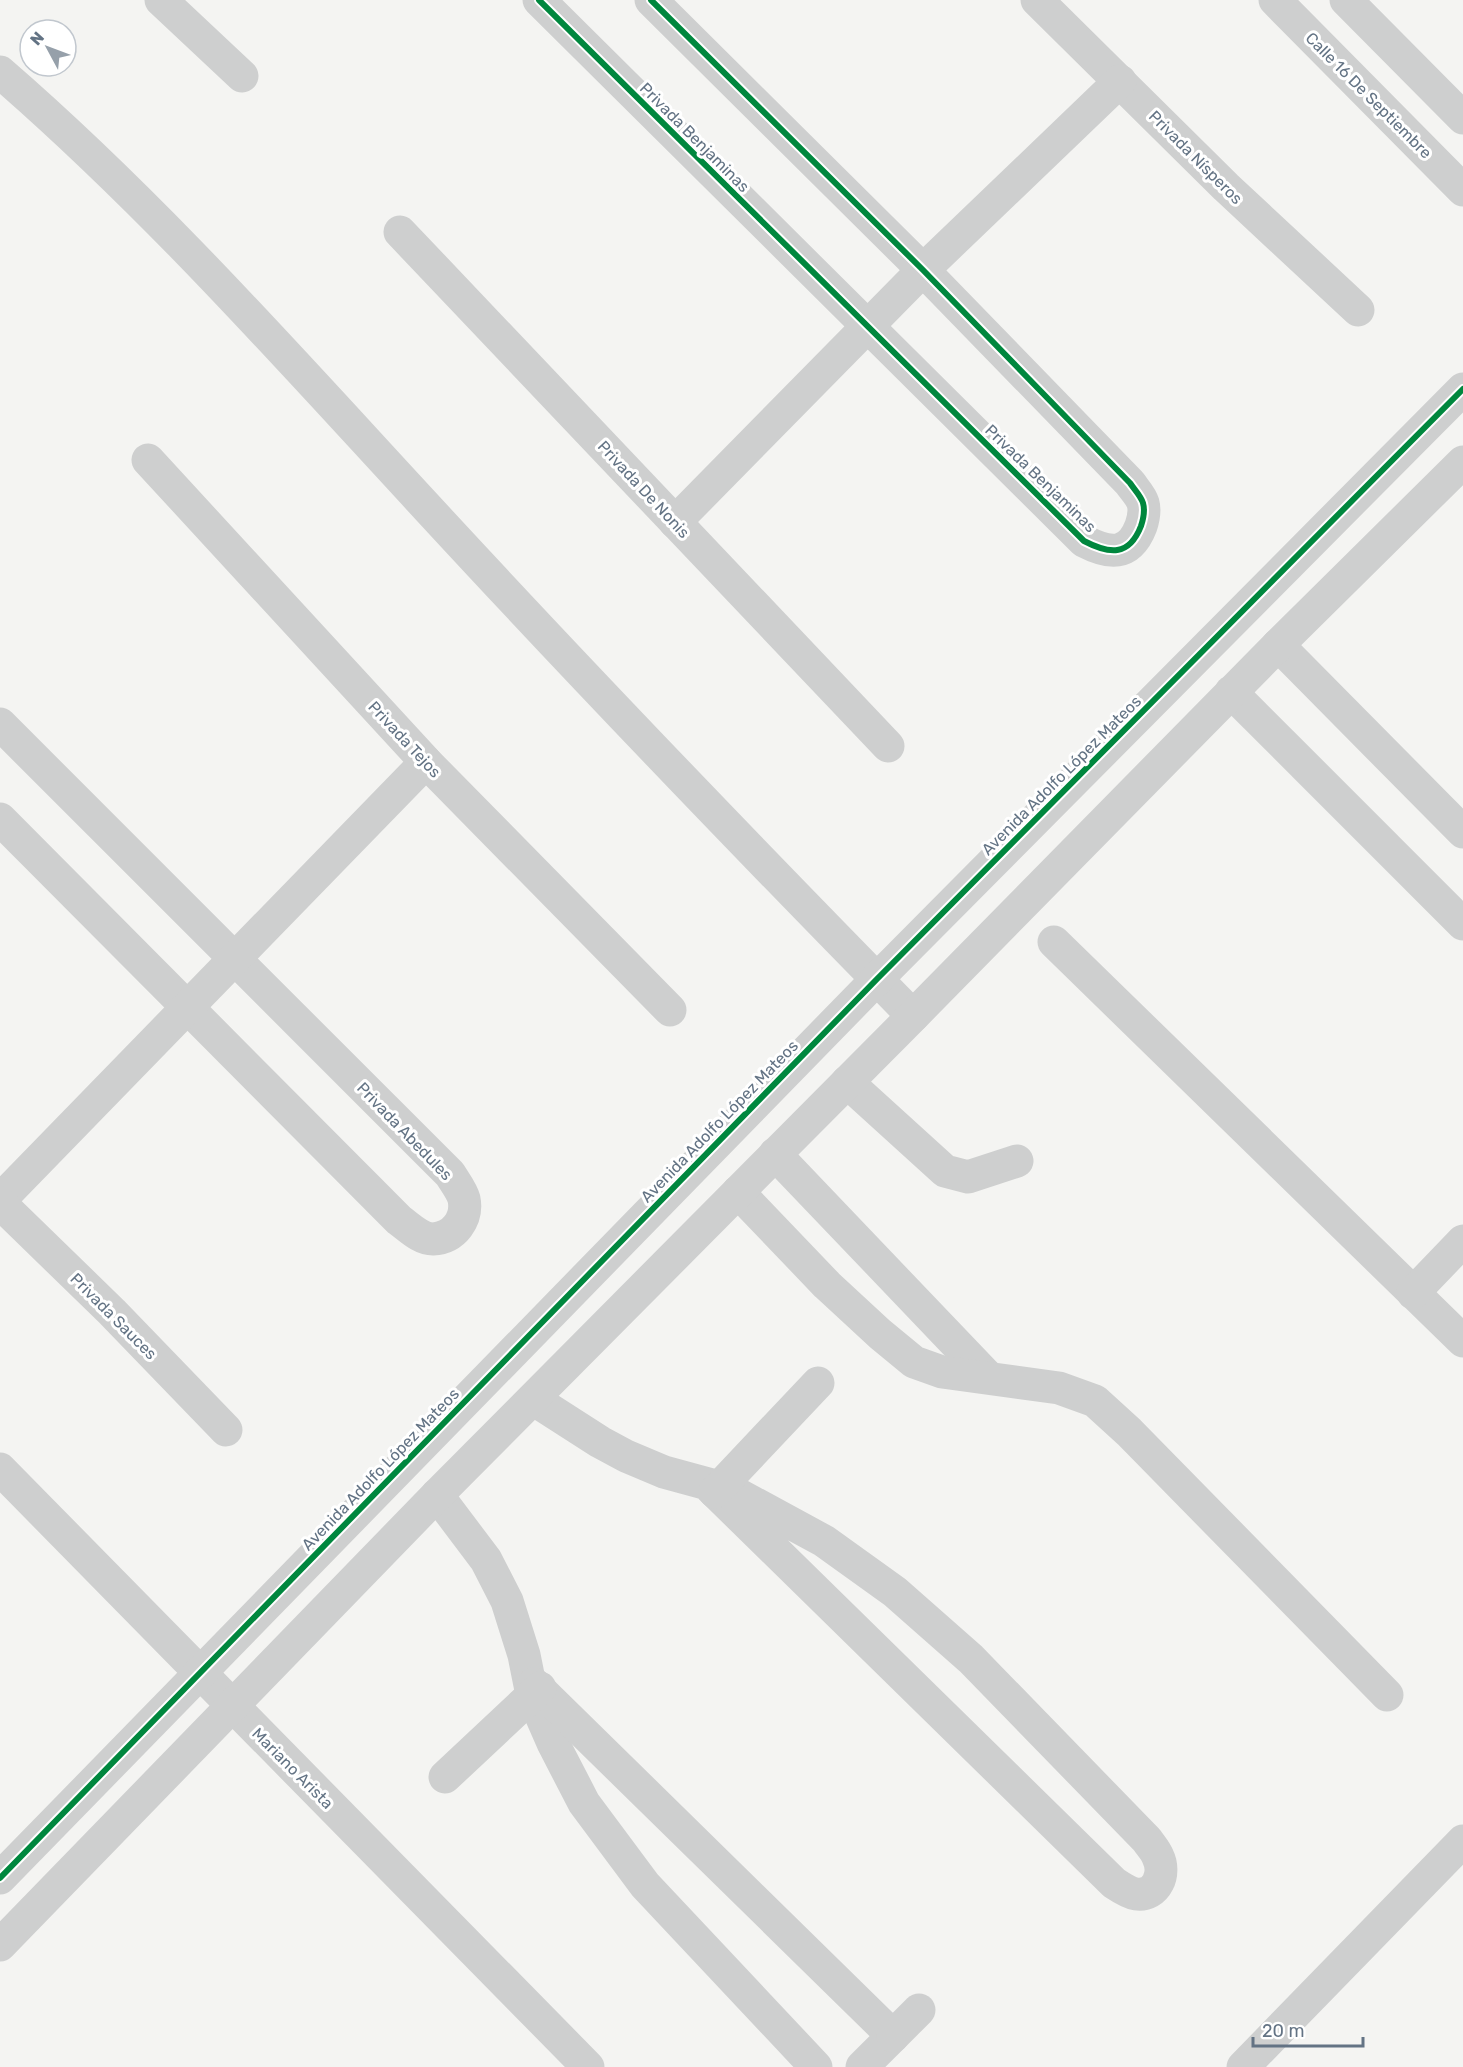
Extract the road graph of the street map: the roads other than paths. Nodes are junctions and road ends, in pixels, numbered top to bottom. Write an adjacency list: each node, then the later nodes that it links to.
1 (161, 0): 8 (street)
2 (539, 0): 15 (street, Privada Benjaminas)
3 (651, 0): 13 (street, Privada Benjaminas)
4 (1037, 0): 9 (street, Privada Nísperos)
5 (1275, 0): 11 (street, Calle 16 De Septiembre)
6 (1346, 0): 10 (street)
7 (0, 72): 30 (street)
8 (242, 76)
9 (1120, 81): 13 (street); 14 (street, Privada Nísperos)
10 (1463, 118)
11 (1463, 190)
12 (400, 232): 19 (street, Privada De Nonis)
13 (923, 270): 15 (street); 15 (street, Privada Benjaminas)
14 (1358, 310)
15 (867, 327): 19 (street)
16 (1463, 389): 30 (street, Avenida Adolfo López Mateos)
17 (148, 460): 24 (street, Privada Tejos)
18 (1463, 462): 20 (street)
19 (675, 522): 23 (street, Privada De Nonis)
20 (1278, 645): 21 (street); 26 (street)
21 (1231, 692): 27 (street); 33 (street)
22 (0, 724): 29 (street, Privada Abedules)
23 (888, 746)
24 (426, 762): 29 (street); 32 (street, Privada Tejos)
25 (0, 819): 31 (street, Privada Abedules)
26 (1463, 832)
27 (1463, 924)
28 (1054, 942): 42 (street)
29 (234, 958): 31 (street); 31 (street, Privada Abedules)
30 (877, 979): 33 (street); 51 (street, Avenida Adolfo López Mateos)
31 (188, 1007): 38 (street)
32 (670, 1010)
33 (914, 1016): 34 (street)
34 (847, 1082): 35 (street); 36 (street)
35 (775, 1154): 37 (street); 40 (street)
36 (1017, 1161)
37 (738, 1192): 41 (street); 46 (street)
38 (0, 1201): 47 (street, Privada Sauces)
39 (1463, 1241): 42 (street)
40 (864, 1248): 41 (street); 44 (street)
41 (827, 1285): 44 (street)
42 (1413, 1293): 43 (street)
43 (1463, 1341)
44 (988, 1377): 53 (street)
45 (818, 1383): 49 (street)
46 (533, 1399): 49 (street); 50 (street)
47 (226, 1430)
48 (0, 1469): 51 (street, Mariano Arista)
49 (715, 1488): 49 (street)
50 (437, 1495): 52 (street); 54 (street)
51 (200, 1674): 54 (street, Mariano Arista); 57 (street, Avenida Adolfo López Mateos)
52 (534, 1688): 55 (street); 60 (street); 62 (street)
53 (1387, 1695)
54 (233, 1707): 58 (street); 61 (street, Mariano Arista)
55 (445, 1777)
56 (1463, 1841): 64 (street)
57 (0, 1878)
58 (0, 1945)
59 (919, 2010): 60 (street)
60 (893, 2036): 63 (street)
61 (588, 2067)
62 (816, 2067)
63 (862, 2067)
64 (1243, 2067)

